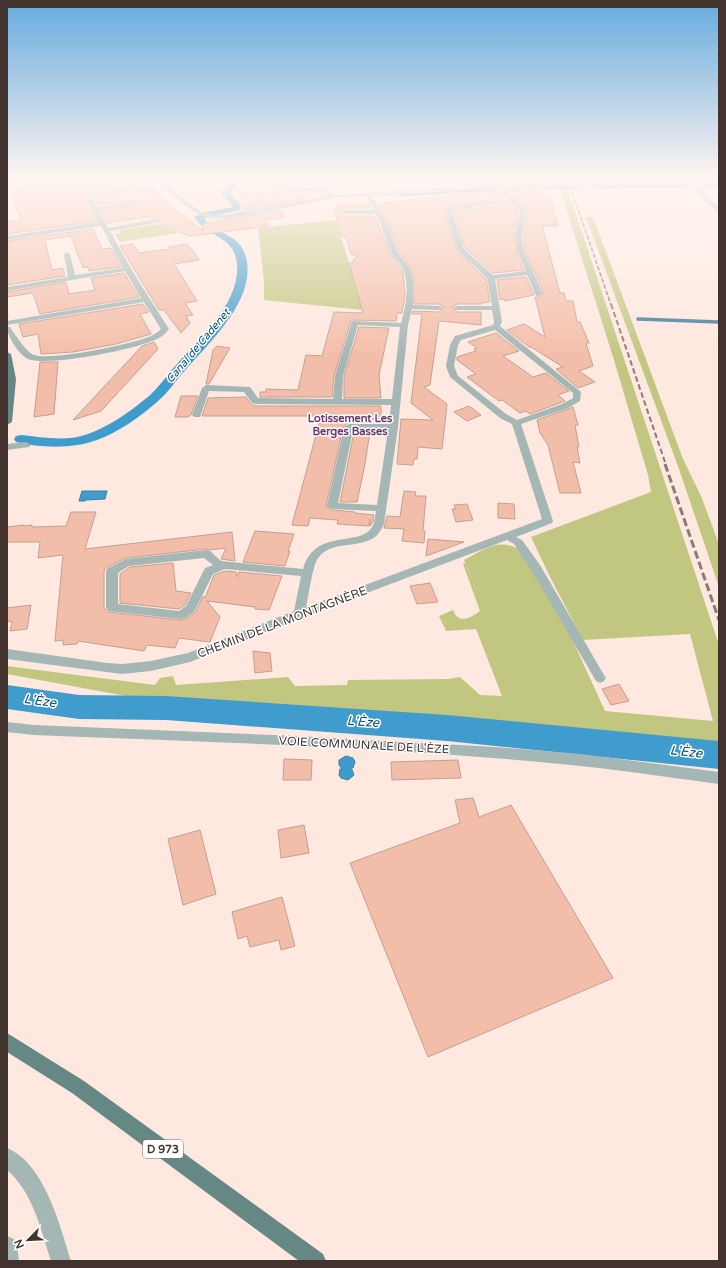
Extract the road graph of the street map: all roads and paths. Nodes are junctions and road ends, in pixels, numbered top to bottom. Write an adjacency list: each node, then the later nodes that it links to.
1 (111, 239): 6 (street)
2 (390, 239): 13 (street)
3 (458, 239): 8 (street)
4 (519, 239): 7 (street)
5 (67, 254): 9 (street)
6 (127, 269): 9 (street); 12 (street)
7 (530, 273): 8 (street); 11 (street)
8 (490, 277): 16 (street)
9 (72, 278): 10 (street)
10 (7, 288)
11 (539, 294)
12 (146, 299): 17 (street); 20 (street)
13 (409, 307): 14 (street); 18 (street)
14 (439, 308)
15 (457, 308): 16 (street)
16 (494, 308): 19 (street)
17 (7, 323)
18 (404, 325): 22 (street); 23 (street)
19 (496, 328): 26 (street); 26 (street)
20 (7, 329)
21 (7, 354): 25 (main road)
22 (337, 400): 23 (street); 24 (street)
23 (395, 402): 27 (street)
24 (196, 415)
25 (7, 422)
26 (516, 423): 31 (street, CHEMIN DE LA MONTAGNÈRE)
27 (392, 428): 30 (street); 30 (street)
28 (26, 445): 29 (street)
29 (7, 447)
30 (381, 508): 33 (street)
31 (507, 536): 34 (street, CHEMIN DE LA MONTAGNÈRE); 36 (street)
32 (221, 564): 32 (street); 33 (street)
33 (308, 573): 34 (street)
34 (299, 614): 35 (street, CHEMIN DE LA MONTAGNÈRE)
35 (7, 654)
36 (600, 678)
37 (7, 727): 38 (street, VOIE COMMUNALE DE L'ÈZE)
38 (719, 778)
39 (7, 1042): 44 (main road, D 973)
40 (7, 1158): 43 (street)
41 (7, 1246): 42 (street)
42 (9, 1261)
43 (61, 1261)
44 (316, 1261)

